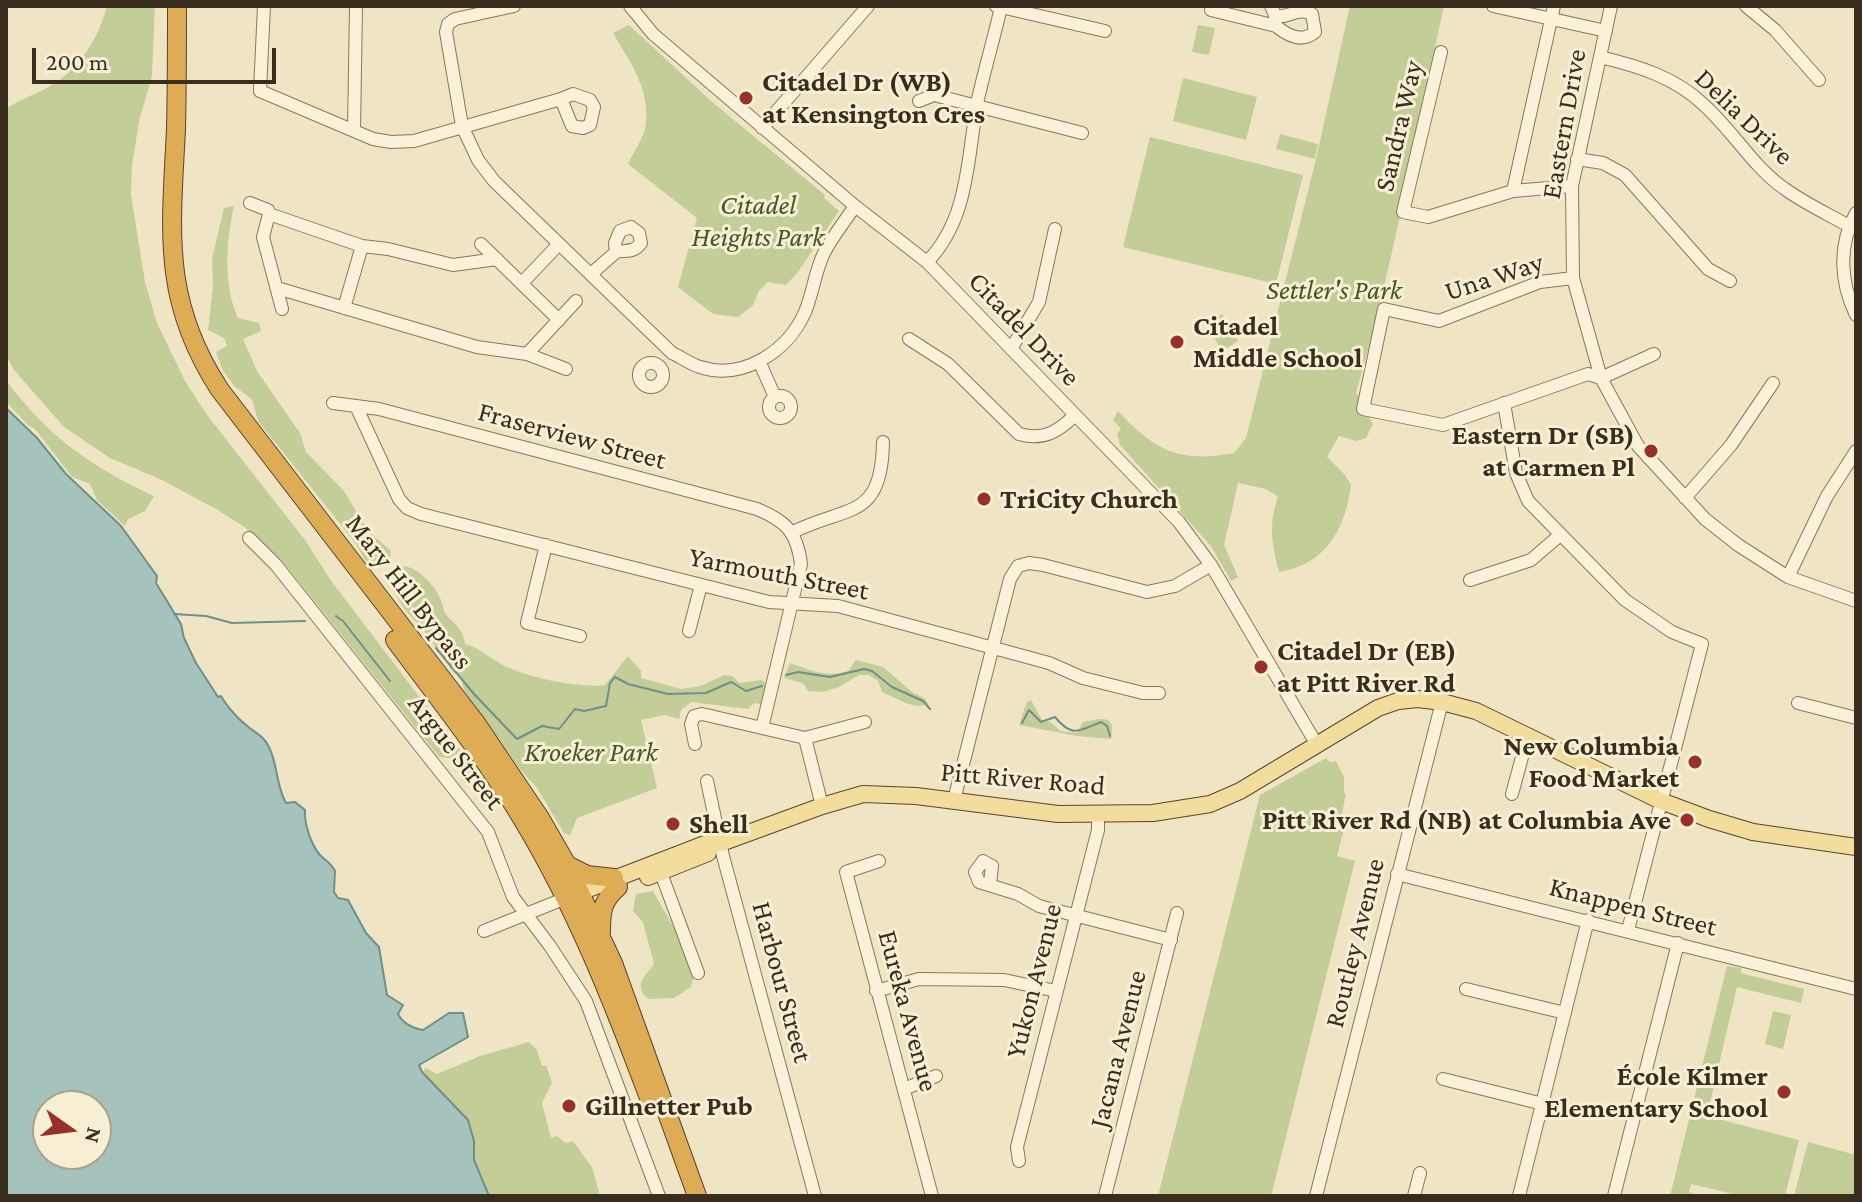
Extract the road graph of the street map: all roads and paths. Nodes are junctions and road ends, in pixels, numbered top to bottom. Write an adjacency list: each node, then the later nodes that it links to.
1 (166, 6): 107 (highway, Mary Hill Bypass)
2 (177, 6): 102 (highway, Mary Hill Bypass)
3 (264, 6): 25 (street)
4 (356, 6): 25 (street)
5 (514, 6): 23 (street)
6 (630, 6): 24 (street, Citadel Drive)
7 (868, 6): 24 (street)
8 (1212, 6): 14 (street)
9 (1493, 6): 13 (street)
10 (1611, 6): 16 (street, Eastern Drive)
11 (1746, 6): 19 (street)
12 (998, 7): 15 (street); 22 (street)
13 (1553, 12): 16 (street); 29 (street)
14 (1274, 16)
15 (1105, 31)
16 (1606, 31): 18 (street, Eastern Drive)
17 (1441, 52): 29 (street, Sandra Way)
18 (1600, 57): 27 (street, Eastern Drive); 34 (street, Delia Drive)
19 (1819, 80)
20 (561, 99): 23 (street)
21 (919, 101): 22 (street)
22 (977, 106): 26 (street); 41 (street)
23 (462, 126): 25 (street); 37 (street)
24 (762, 128): 31 (street, Citadel Drive)
25 (354, 131)
26 (1082, 133)
27 (1577, 159): 28 (street, Eastern Drive); 44 (street)
28 (1572, 186): 29 (street); 43 (street, Eastern Drive)
29 (1513, 191)
30 (250, 203): 33 (street)
31 (855, 206): 41 (street, Citadel Drive); 57 (street)
32 (1856, 213): 34 (street)
33 (269, 214): 38 (street); 46 (street)
34 (1849, 226): 50 (street)
35 (1055, 229): 53 (street)
36 (481, 244): 40 (street)
37 (559, 244): 42 (street); 45 (street)
38 (362, 246): 40 (street); 48 (street)
39 (616, 252): 42 (street)
40 (497, 259): 45 (street)
41 (927, 262): 53 (street, Citadel Drive)
42 (591, 274): 54 (street)
43 (1573, 278): 60 (street, Eastern Drive); 64 (street, Una Way)
44 (1730, 281)
45 (522, 283): 51 (street)
46 (277, 288): 48 (street); 49 (street)
47 (576, 301): 51 (street)
48 (344, 308): 55 (street)
49 (282, 309)
50 (1856, 315)
51 (559, 320): 55 (street)
52 (909, 339): 66 (street)
53 (1011, 349): 66 (street, Citadel Drive)
54 (672, 353): 57 (street); 58 (street)
55 (527, 354): 59 (street)
56 (1654, 354): 60 (street)
57 (759, 361): 62 (street)
58 (658, 365)
59 (566, 369)
60 (1601, 378): 64 (street); 69 (street, Eastern Drive)
61 (1773, 383): 69 (street)
62 (775, 397)
63 (333, 403): 65 (street, Fraserview Street)
64 (1504, 403): 71 (street)
65 (356, 406): 70 (street, Fraserview Street); 73 (street, Yarmouth Street)
66 (1075, 415): 74 (street, Citadel Drive)
67 (883, 442): 70 (street)
68 (1856, 451): 75 (street)
69 (1685, 498): 75 (street, Eastern Drive)
70 (793, 532): 78 (street)
71 (1560, 535): 76 (street); 96 (street)
72 (249, 538): 109 (street, Argue Street)
73 (546, 545): 77 (street, Yarmouth Street); 81 (street)
74 (1211, 565): 82 (street); 92 (street, Citadel Drive)
75 (1788, 577): 79 (street, Eastern Drive)
76 (1470, 580)
77 (701, 585): 78 (street, Yarmouth Street); 80 (street)
78 (792, 601): 82 (street, Yarmouth Street); 88 (street)
79 (1856, 601)
80 (689, 631)
81 (580, 636)
82 (991, 649): 83 (street, Yarmouth Street); 95 (street)
83 (1159, 693)
84 (1442, 702): 89 (main road, Pitt River Road); 92 (main road, Pitt River Road); 104 (street, Routley Avenue)
85 (1798, 703): 86 (street)
86 (1856, 718)
87 (865, 722): 90 (street)
88 (762, 728): 90 (street); 91 (street)
89 (1528, 735): 94 (street); 96 (main road, Pitt River Road)
90 (805, 738): 97 (street)
91 (695, 744)
92 (1317, 745): 98 (main road, Pitt River Road)
93 (707, 781): 99 (street, Harbour Street)
94 (1512, 794)
95 (954, 800): 97 (main road, Pitt River Road); 98 (main road, Pitt River Road)
96 (1661, 801): 100 (main road, Pitt River Road); 112 (street)
97 (822, 806): 99 (main road, Pitt River Road)
98 (1098, 814): 110 (street, Yukon Avenue)
99 (718, 845): 103 (main road, Pitt River Road); 132 (street, Harbour Street)
100 (1856, 847)
101 (879, 861): 120 (street, Eureka Avenue)
102 (567, 865): 105 (highway); 107 (highway, Mary Hill Bypass)
103 (663, 866): 105 (main road, Pitt River Road); 117 (street)
104 (1397, 874): 111 (street, Knappen Street); 135 (street, Routley Avenue)
105 (616, 882): 107 (main road, Pitt River Road); 114 (highway)
106 (990, 884): 110 (street)
107 (576, 896): 109 (street, Pitt River Road); 114 (highway, Mary Hill Bypass); 130 (highway, Mary Hill Bypass)
108 (1177, 913): 115 (street, Jacana Avenue)
109 (526, 914): 113 (street, Pitt River Road); 129 (street, Argue Street)
110 (1076, 915): 115 (street); 121 (street, Yukon Avenue)
111 (1588, 920): 112 (street, Knappen Street); 122 (street)
112 (1628, 930): 116 (street, Knappen Street)
113 (484, 931)
114 (601, 935): 131 (highway, Mary Hill Bypass)
115 (1171, 940): 134 (street, Jacana Avenue)
116 (1678, 943): 119 (street, Knappen Street); 138 (street)
117 (698, 973)
118 (1466, 989): 122 (street)
119 (1856, 989)
120 (876, 991): 121 (street); 125 (street, Eureka Avenue)
121 (1056, 991): 127 (street, Yukon Avenue)
122 (1565, 1013): 126 (street)
123 (936, 1076): 125 (street)
124 (1443, 1079): 126 (street)
125 (904, 1089): 133 (street, Eureka Avenue)
126 (1543, 1104): 137 (street)
127 (1019, 1161)
128 (1420, 1173): 136 (street)
129 (659, 1196)
130 (685, 1196)
131 (697, 1196)
132 (815, 1196)
133 (932, 1196)
134 (1105, 1196)
135 (1316, 1196)
136 (1414, 1196)
137 (1519, 1196)
138 (1614, 1196)

